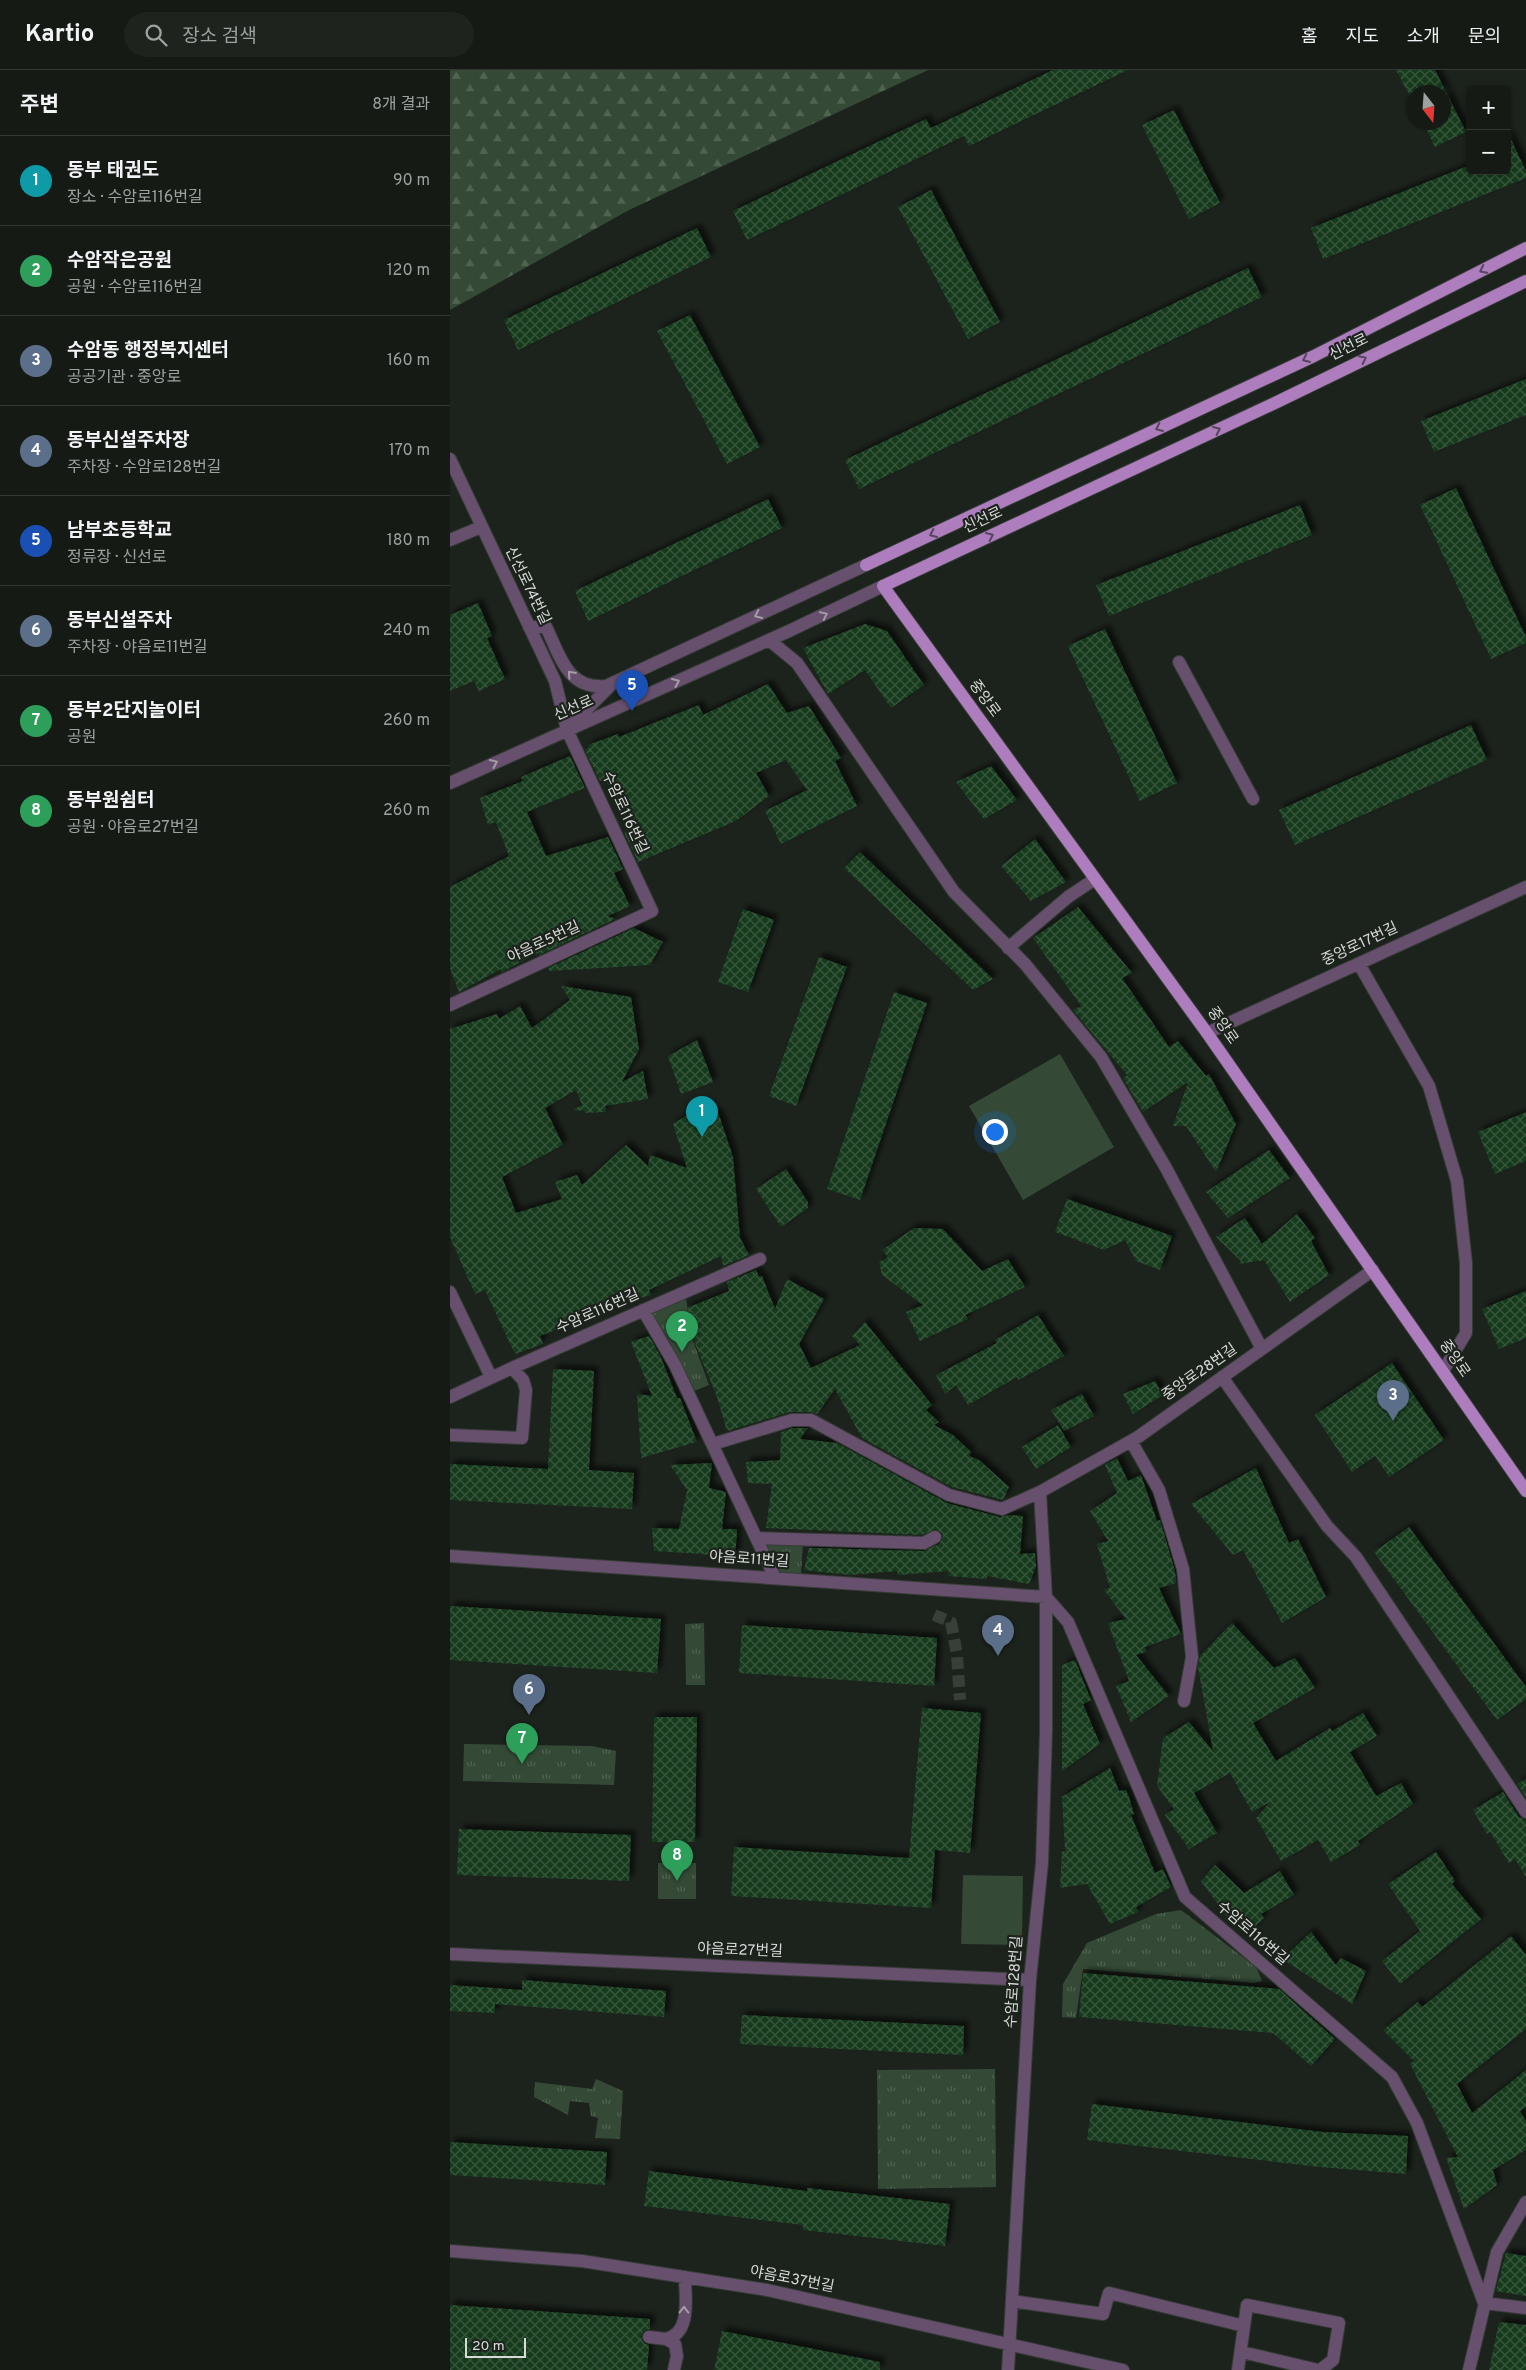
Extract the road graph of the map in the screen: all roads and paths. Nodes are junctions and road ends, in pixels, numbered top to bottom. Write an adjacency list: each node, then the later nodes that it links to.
1 (1526, 248): 6 (main road, 신선로, one-way to 6)
2 (1526, 281): 7 (main road, 신선로, one-way to 2)
3 (450, 459): 4 (street, 신선로74번길)
4 (481, 527): 5 (street); 8 (street, 신선로74번길)
5 (450, 540)
6 (866, 565): 11 (street, 신선로, one-way to 11)
7 (883, 586): 9 (street, 신선로, one-way to 7); 15 (main road, 중앙로)
8 (529, 627): 11 (street, 신선로, one-way to 8); 12 (street, 신선로74번길)
9 (770, 640): 12 (street, 신선로, one-way to 9); 18 (street)
10 (1179, 662): 14 (street)
11 (614, 682): 12 (street)
12 (567, 730): 13 (street, 신선로, one-way to 12); 17 (street, 수암로116번길)
13 (450, 783)
14 (1253, 799)
15 (1095, 879): 18 (street); 21 (main road, 중앙로)
16 (1526, 887): 19 (street, 중앙로17번길)
17 (652, 911): 20 (street, 야음로5번길)
18 (1008, 948): 26 (street)
19 (1359, 964): 21 (street, 중앙로17번길); 28 (street)
20 (450, 1005)
21 (1207, 1033): 23 (main road, 중앙로)
22 (760, 1259): 25 (street, 수암로116번길)
23 (1373, 1270): 26 (street, 중앙로28번길); 28 (main road, 중앙로)
24 (450, 1292): 29 (street)
25 (643, 1310): 27 (street, 수암로116번길); 34 (street)
26 (1262, 1349): 30 (street, 중앙로28번길)
27 (512, 1368): 29 (street, 수암로116번길); 32 (street)
28 (1443, 1371): 35 (main road, 중앙로)
29 (491, 1377): 31 (street, 수암로116번길)
30 (1222, 1378): 33 (street, 중앙로28번길); 43 (street)
31 (450, 1397)
32 (450, 1435)
33 (1131, 1441): 36 (street, 중앙로28번길); 42 (street)
34 (713, 1444): 36 (street, 중앙로28번길); 38 (street)
35 (1526, 1491)
36 (1040, 1492): 41 (street)
37 (935, 1537): 38 (street)
38 (757, 1538): 40 (street)
39 (450, 1556): 40 (street, 야음로11번길)
40 (775, 1578): 41 (street, 야음로11번길)
41 (1046, 1597): 45 (street, 수암로128번길); 50 (street, 수암로116번길)
42 (1184, 1701)
43 (1526, 1812)
44 (450, 1954): 45 (street, 야음로27번길)
45 (1030, 1980): 49 (street, 수암로128번길)
46 (1526, 2202): 50 (street)
47 (450, 2251): 48 (street, 야음로37번길)
48 (685, 2277): 54 (street, one-way to 48); 55 (street, 야음로37번길)
49 (1012, 2300): 52 (street); 55 (street, 수암로128번길)
50 (1484, 2303): 51 (street); 62 (street)
51 (1526, 2308)
52 (1244, 2326): 56 (street); 61 (street)
53 (649, 2337): 54 (street)
54 (666, 2339): 57 (street)
55 (1009, 2343): 58 (street, 수암로128번길); 59 (street, 야음로37번길)
56 (1242, 2352): 60 (street); 61 (street)
57 (674, 2370)
58 (1008, 2370)
59 (1123, 2370)
60 (1238, 2370)
61 (1319, 2370)
62 (1469, 2370)

